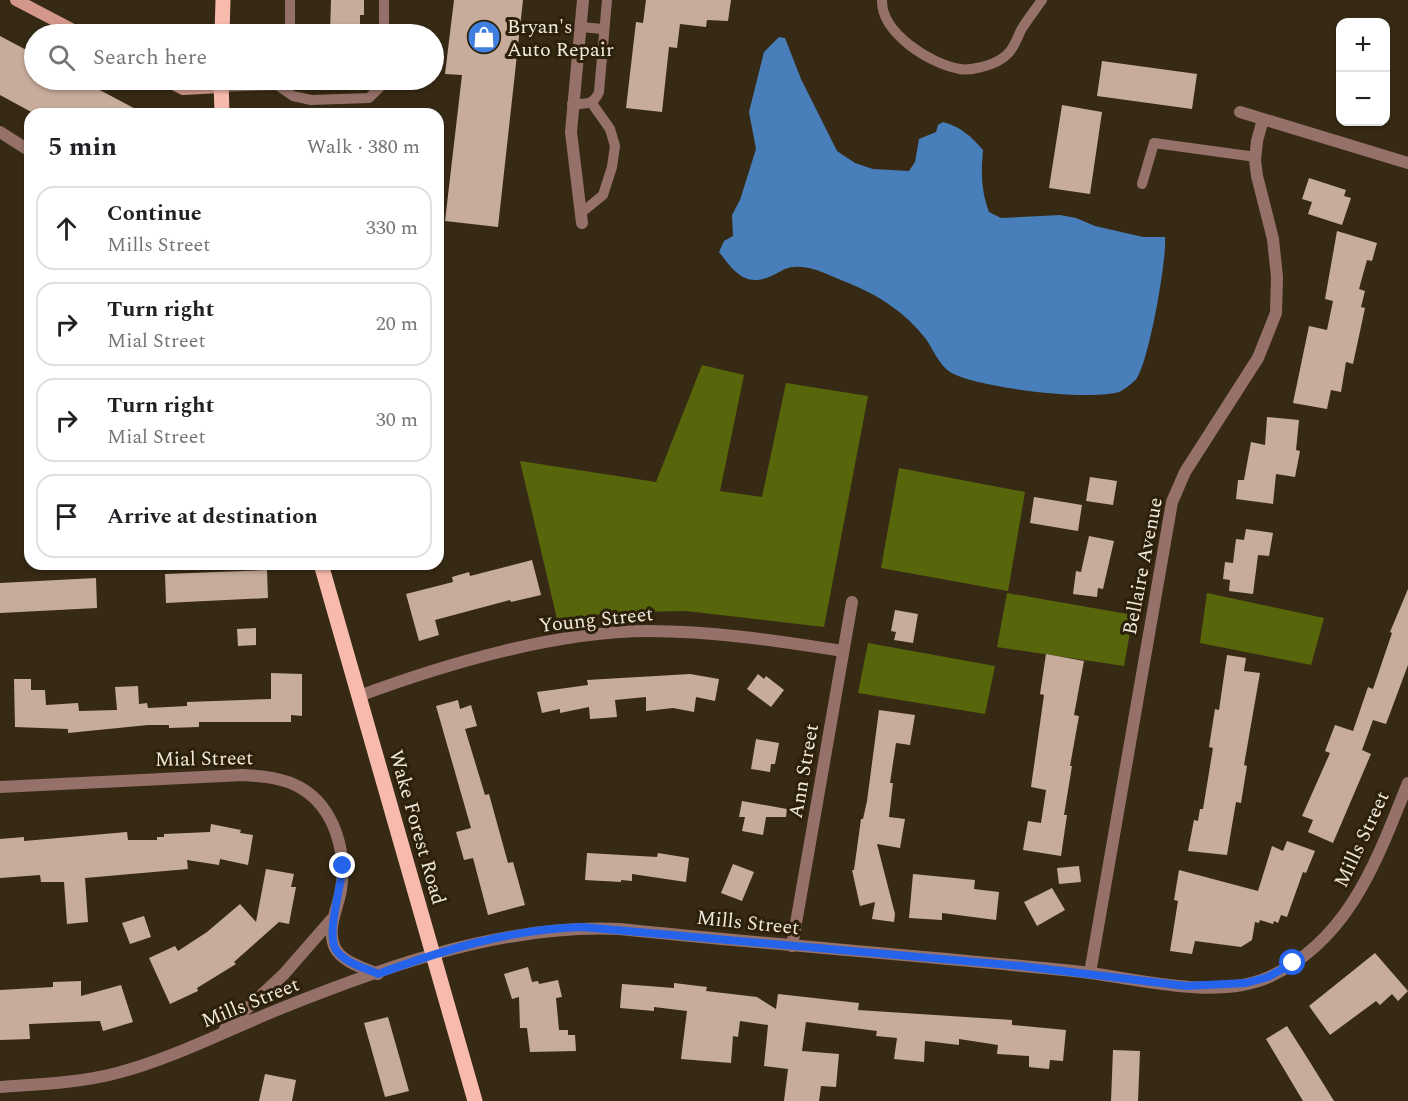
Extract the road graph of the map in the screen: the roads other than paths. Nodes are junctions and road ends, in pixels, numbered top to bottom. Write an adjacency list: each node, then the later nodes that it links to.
1 (16, 0): 9 (street)
2 (223, 0): 10 (main road)
3 (290, 0): 11 (lane)
4 (384, 0): 12 (lane)
5 (583, 0): 13 (street)
6 (607, 0): 14 (lane)
7 (882, 0): 8 (lane)
8 (1042, 0)
9 (62, 24)
10 (222, 24)
11 (290, 24)
12 (384, 24)
13 (580, 27): 14 (lane); 19 (street)
14 (603, 29): 18 (lane)
15 (221, 90): 20 (main road)
16 (286, 90): 17 (lane)
17 (377, 90)
18 (591, 102): 19 (lane); 28 (lane)
19 (572, 104): 28 (street)
20 (222, 108)
21 (1240, 112): 22 (street)
22 (1263, 119): 25 (street, Bellaire Avenue); 26 (street)
23 (0, 132): 24 (street)
24 (24, 147)
25 (1256, 156): 27 (lane); 38 (street, Bellaire Avenue)
26 (1408, 163)
27 (1142, 184)
28 (582, 218)
29 (323, 570): 32 (main road, Wake Forest Road)
30 (852, 602): 31 (street, Ann Street)
31 (843, 651): 32 (street, Young Street); 36 (street, Ann Street)
32 (359, 696): 37 (main road, Wake Forest Road)
33 (1408, 783): 38 (street, Mills Street)
34 (0, 787): 35 (street, Mial Street)
35 (334, 915): 39 (street, Mial Street); 40 (street, Mial Street)
36 (792, 946): 37 (street, Mills Street); 38 (street, Mills Street)
37 (434, 956): 39 (street, Mills Street); 42 (main road, Wake Forest Road)
38 (1090, 973)
39 (378, 974): 40 (street, Mills Street)
40 (218, 1035): 41 (street, Mills Street)
41 (0, 1087)
42 (475, 1101)

